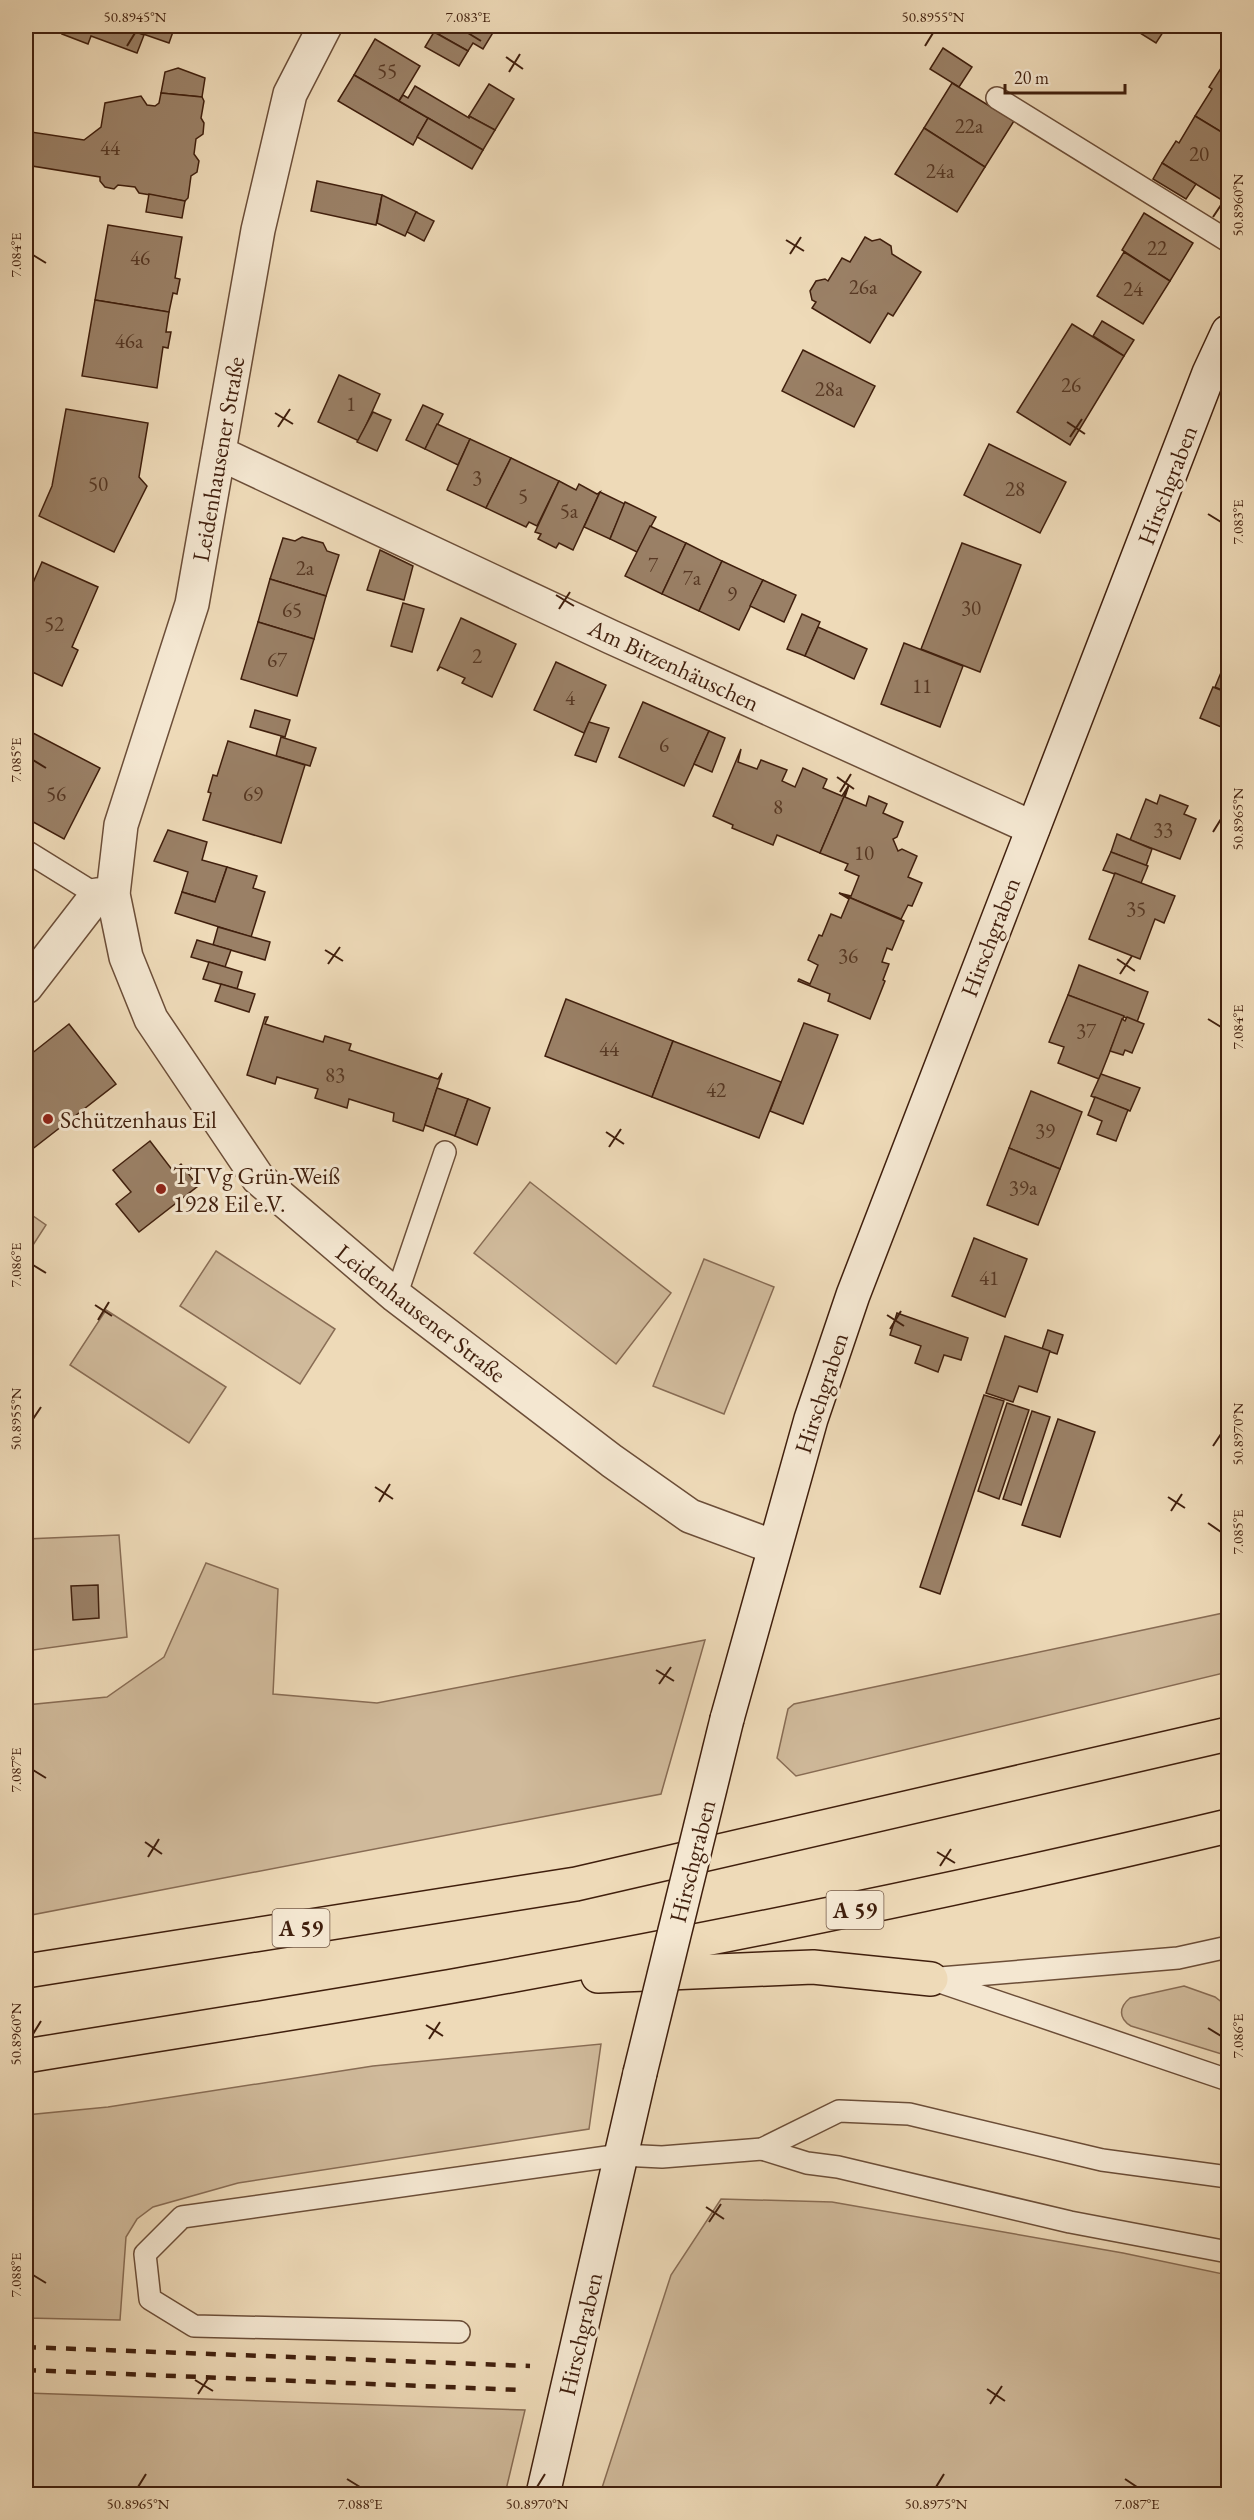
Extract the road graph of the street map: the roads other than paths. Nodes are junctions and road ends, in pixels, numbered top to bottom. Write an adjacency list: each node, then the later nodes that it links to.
1 (325, 26): 5 (street, Leidenhausener Straße)
2 (997, 98): 3 (lane)
3 (1228, 241)
4 (1228, 332): 6 (street, Hirschgraben)
5 (219, 453): 6 (street, Am Bitzenhäuschen); 8 (street, Leidenhausener Straße)
6 (1033, 828): 12 (street, Hirschgraben)
7 (26, 851): 8 (lane)
8 (105, 895): 9 (street); 11 (street, Leidenhausener Straße)
9 (26, 987)
10 (445, 1152): 11 (lane)
11 (396, 1296): 12 (street, Leidenhausener Straße)
12 (774, 1547): 22 (street, Hirschgraben, bridge)
13 (1228, 1734): 16 (highway, A 59)
14 (1228, 1826): 18 (highway, A 59)
15 (1228, 1947): 17 (lane)
16 (26, 1971)
17 (931, 1979): 18 (highway, A 59); 20 (lane)
18 (479, 1982): 19 (highway, A 59)
19 (26, 2056)
20 (1228, 2080)
21 (762, 2149): 22 (lane); 23 (lane); 24 (lane)
22 (621, 2155): 25 (lane); 26 (street, Hirschgraben)
23 (1228, 2177)
24 (1228, 2252)
25 (459, 2332)
26 (543, 2494)

